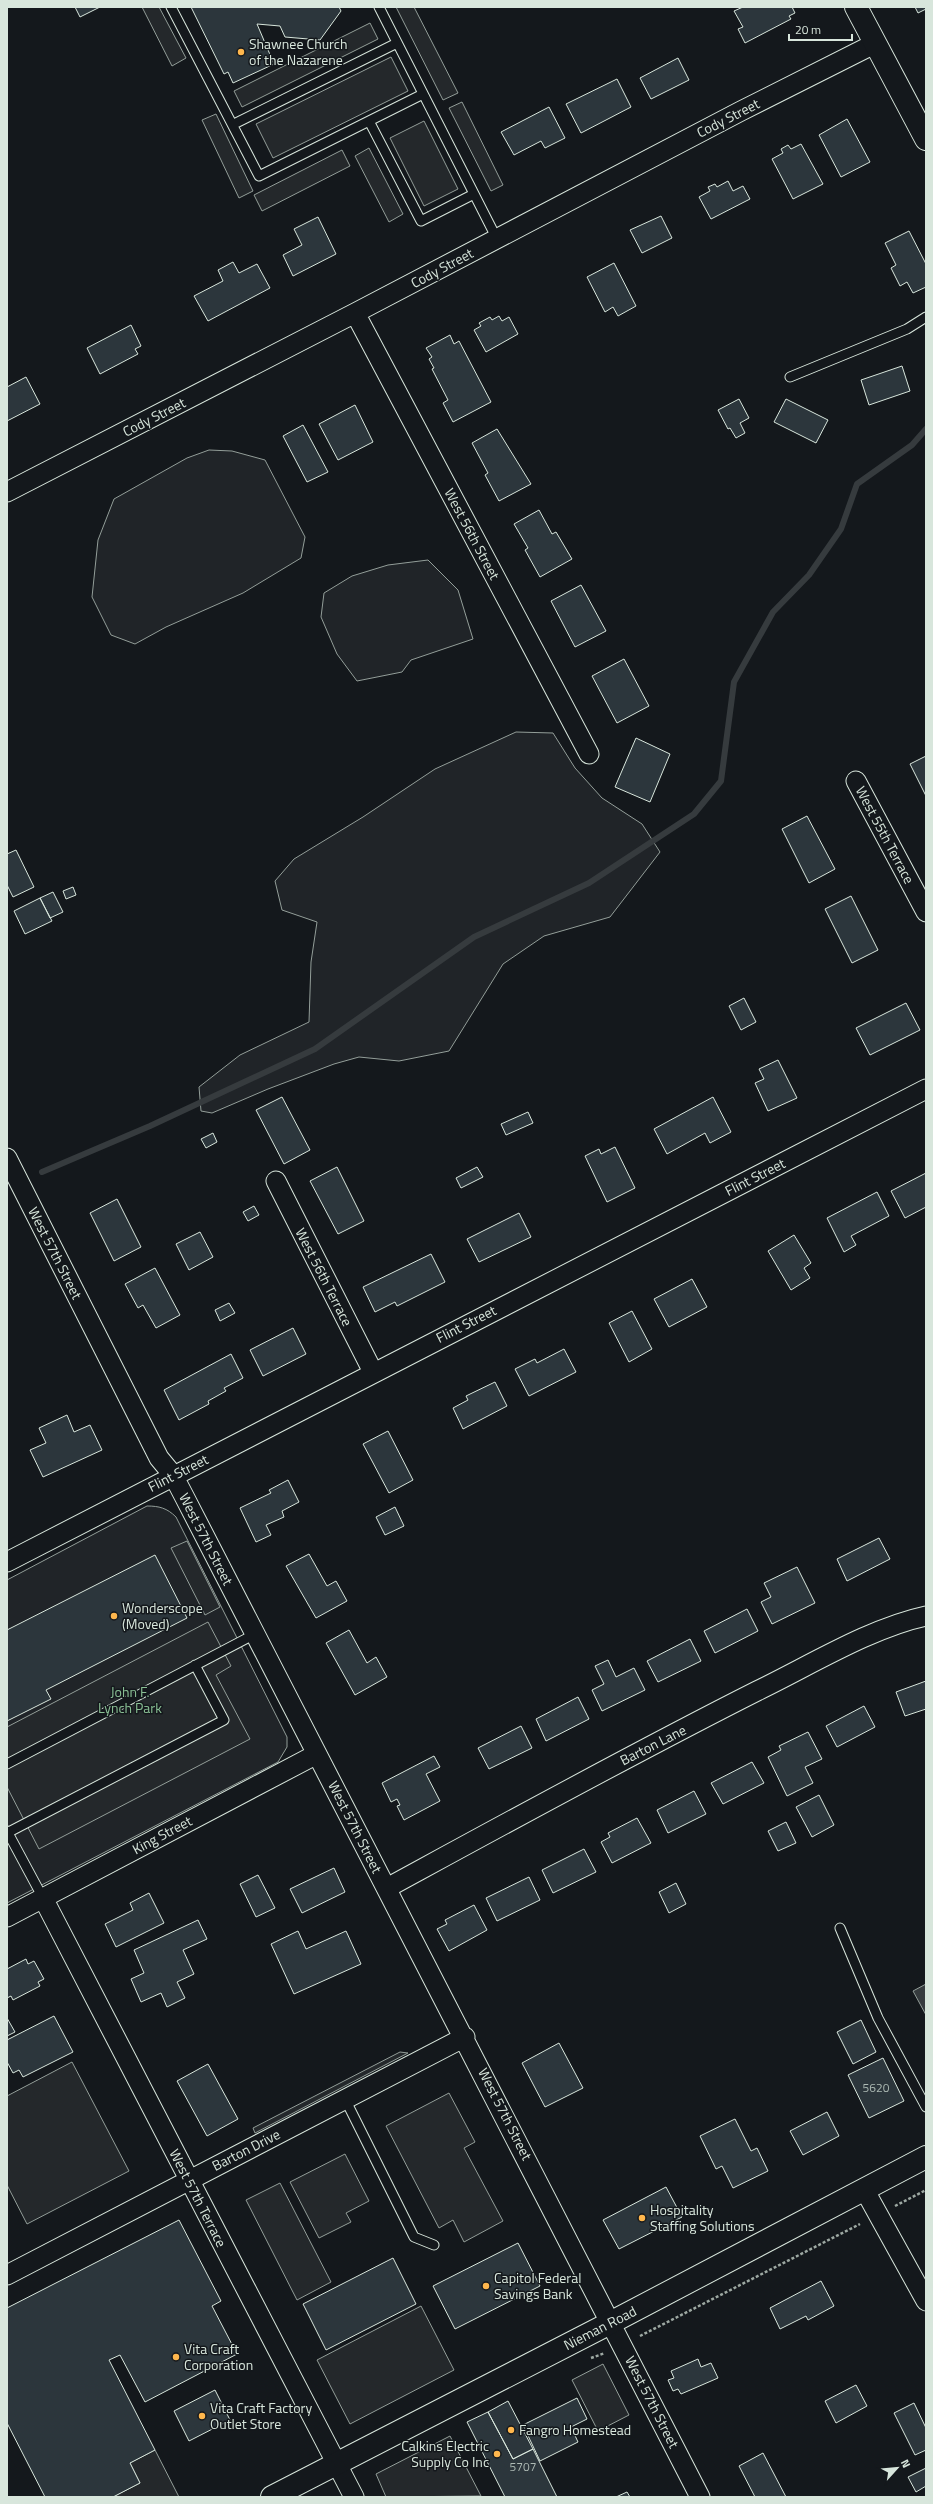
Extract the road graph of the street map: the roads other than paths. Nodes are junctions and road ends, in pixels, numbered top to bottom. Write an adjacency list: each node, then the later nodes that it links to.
1 (171, 7): 8 (lane)
2 (379, 7): 4 (lane)
3 (856, 7): 5 (main road)
4 (397, 43): 6 (lane); 8 (lane)
5 (876, 43): 9 (main road); 11 (street, Cody Street)
6 (423, 94): 7 (lane); 10 (lane)
7 (369, 121): 8 (lane); 10 (lane)
8 (234, 124)
9 (926, 139)
10 (474, 194): 11 (lane)
11 (497, 239): 12 (street, Cody Street)
12 (355, 313): 15 (street, Cody Street); 16 (street, West 56th Street)
13 (926, 317): 14 (lane)
14 (790, 377)
15 (7, 492)
16 (589, 754)
17 (856, 780): 18 (street, West 55th Terrace)
18 (926, 912)
19 (926, 1088): 22 (street, Flint Street)
20 (7, 1158): 23 (street, West 57th Street)
21 (276, 1181): 22 (street, West 56th Terrace)
22 (373, 1372): 23 (street, Flint Street)
23 (173, 1475): 24 (street, Flint Street); 26 (street, West 57th Street)
24 (7, 1562)
25 (926, 1616): 31 (street, Barton Lane)
26 (255, 1634): 27 (lane); 28 (street, West 57th Street)
27 (195, 1665): 29 (lane); 30 (lane)
28 (317, 1754): 31 (street, West 57th Street); 32 (street, King Street)
29 (7, 1764)
30 (7, 1832): 32 (lane)
31 (387, 1888): 35 (street, West 57th Street)
32 (43, 1898): 33 (street, King Street); 39 (street, West 57th Terrace)
33 (7, 1917)
34 (840, 1928): 37 (lane)
35 (465, 2037): 36 (street, Barton Drive); 44 (street, West 57th Street)
36 (345, 2099): 39 (street, Barton Drive); 41 (lane)
37 (926, 2107)
38 (926, 2157): 40 (main road, Nieman Road)
39 (188, 2180): 42 (street, Barton Drive); 45 (street, West 57th Terrace)
40 (864, 2189): 43 (street); 44 (main road, Nieman Road)
41 (434, 2245)
42 (7, 2275)
43 (926, 2301)
44 (612, 2322): 45 (main road, Nieman Road); 48 (street, West 57th Street)
45 (337, 2464): 46 (main road, Nieman Road); 47 (street, West 57th Terrace)
46 (272, 2497)
47 (354, 2497)
48 (700, 2497)

